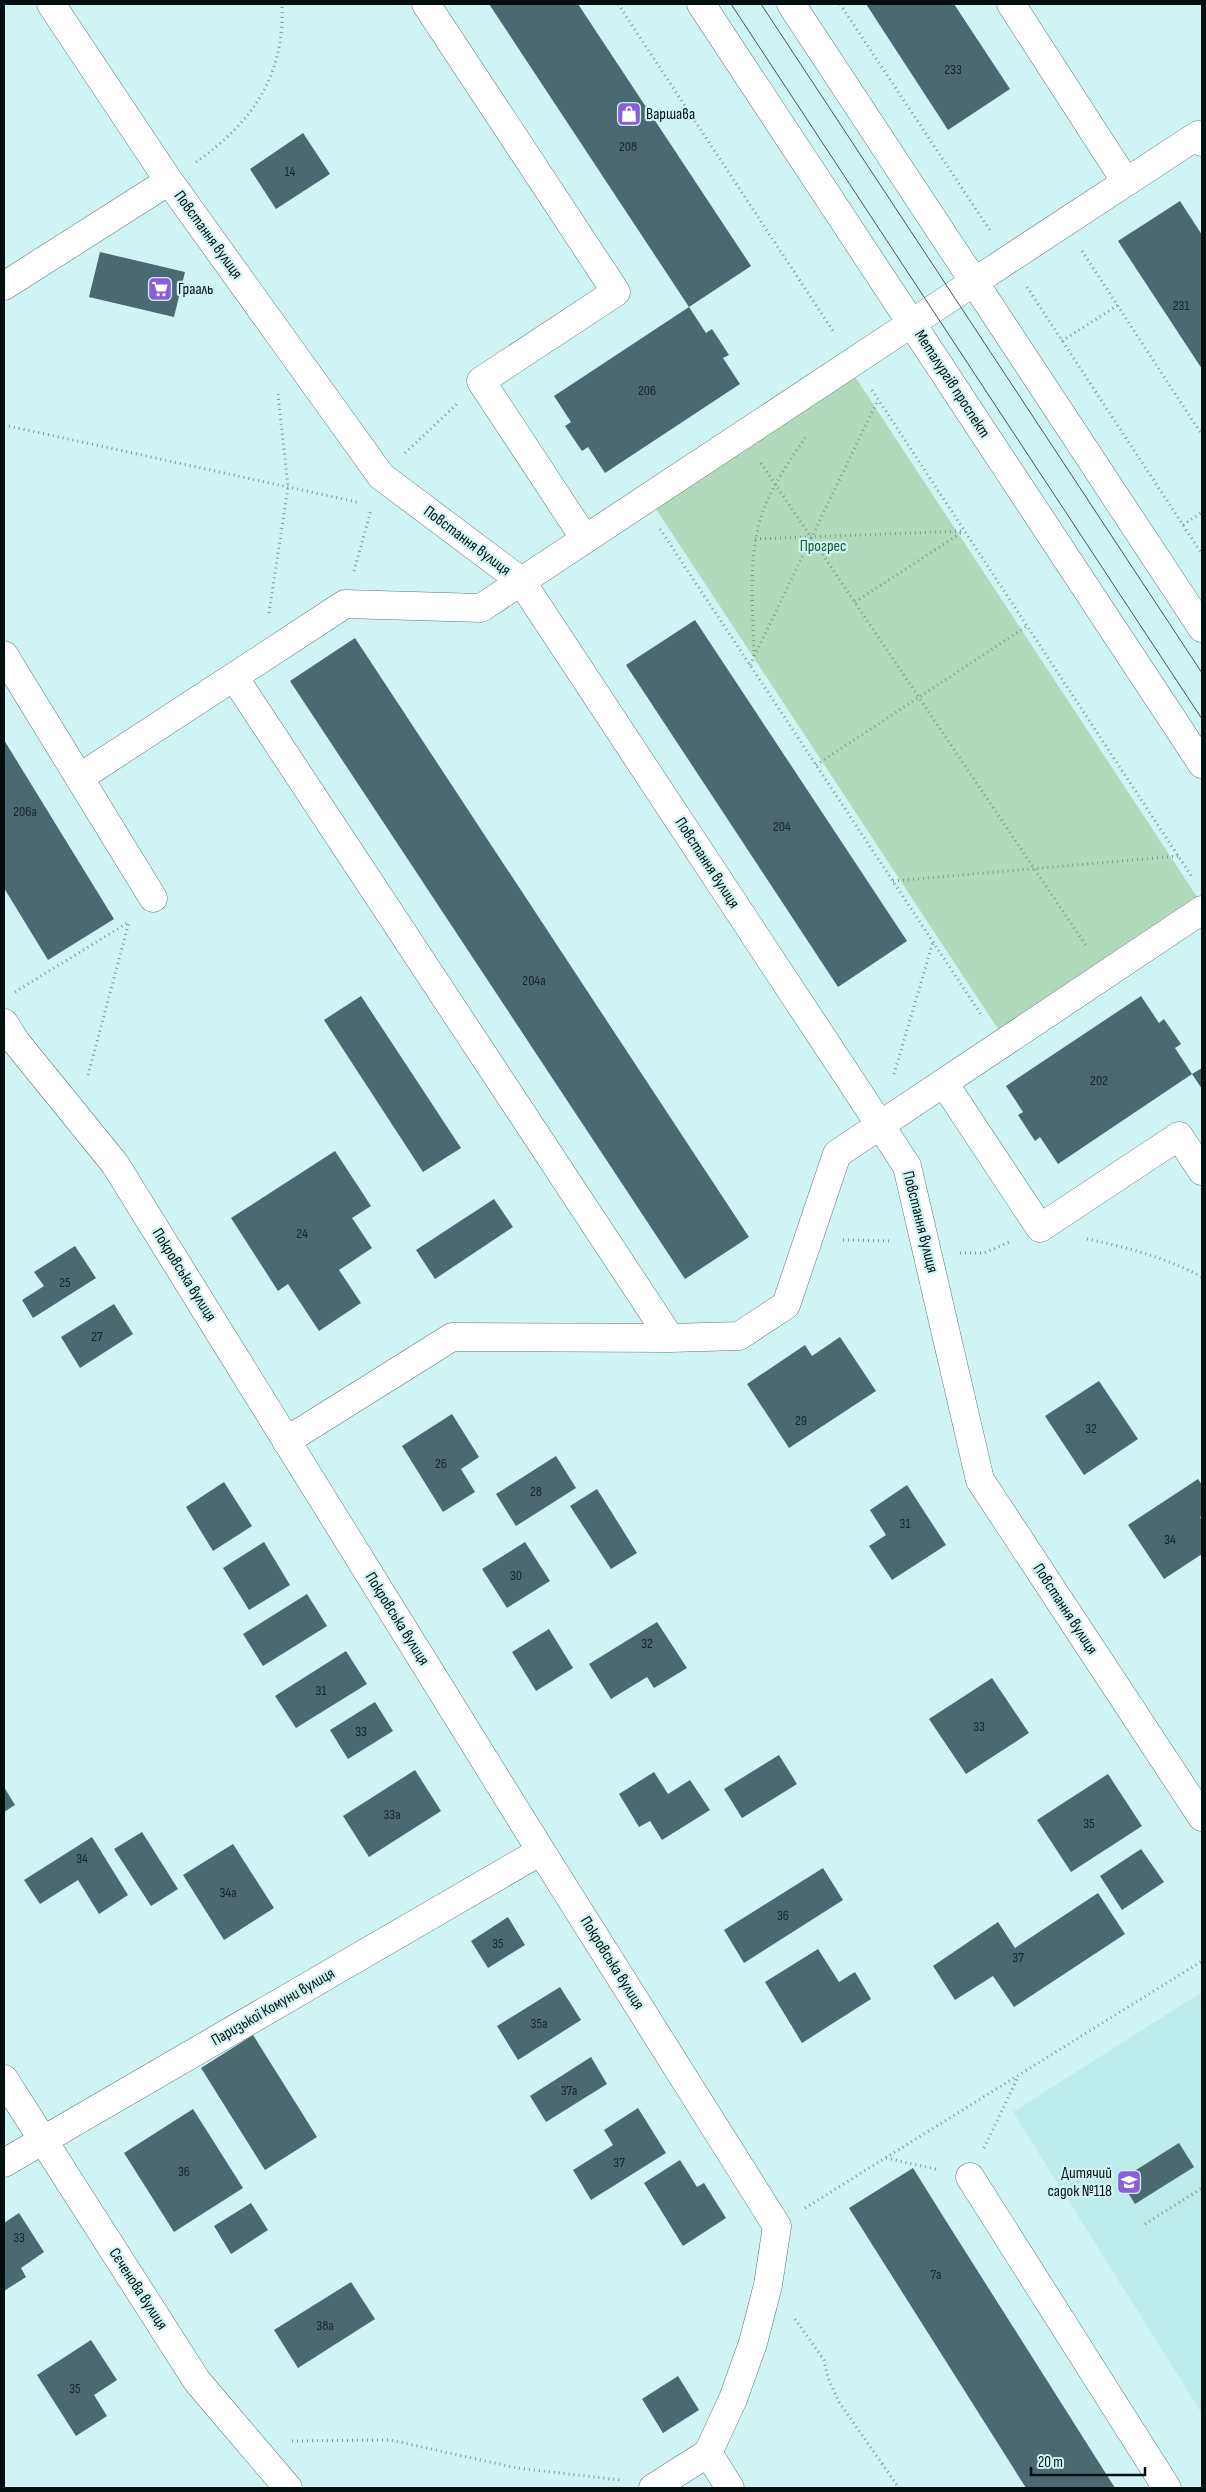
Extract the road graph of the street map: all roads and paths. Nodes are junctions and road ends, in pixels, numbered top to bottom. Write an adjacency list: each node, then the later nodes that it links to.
1 (51, 4): 9 (street, Повстання вулиця)
2 (282, 4): 9 (path)
3 (426, 4): 18 (street)
4 (618, 4): 17 (path)
5 (701, 4): 15 (street, Металургів проспект)
6 (790, 4): 12 (street)
7 (1011, 4): 10 (street)
8 (1202, 142): 10 (street)
9 (169, 181): 13 (street); 25 (street, Повстання вулиця)
10 (1126, 182): 11 (street)
11 (1064, 223): 12 (street); 14 (path)
12 (974, 282): 15 (street); 40 (street)
13 (4, 286)
14 (1118, 305): 16 (path); 24 (path)
15 (912, 323): 17 (street); 47 (street, Металургів проспект)
16 (1062, 342)
17 (853, 362): 20 (path); 23 (street)
18 (481, 381): 25 (path); 35 (street)
19 (278, 391): 27 (path)
20 (878, 400): 32 (path); 33 (path)
21 (4, 425): 27 (path)
22 (812, 427): 26 (path)
23 (743, 435): 26 (path); 28 (street)
24 (1202, 435)
25 (381, 476): 29 (path); 36 (street, Повстання вулиця)
26 (776, 484): 33 (path); 34 (path)
27 (288, 487): 29 (path); 43 (path)
28 (642, 502): 35 (street); 44 (path)
29 (372, 505): 38 (path)
30 (1202, 512): 31 (path)
31 (1183, 525)
32 (964, 530): 33 (path); 37 (path); 39 (path)
33 (811, 537): 34 (path); 37 (path); 42 (path)
34 (755, 538): 42 (path)
35 (585, 539): 36 (street)
36 (521, 581): 38 (street); 63 (street, Повстання вулиця)
37 (855, 602): 46 (path)
38 (345, 604): 43 (street)
39 (1027, 626): 46 (path); 50 (path)
40 (1202, 628)
41 (4, 655): 49 (street)
42 (754, 656): 44 (path)
43 (262, 659): 45 (street)
44 (750, 665): 48 (path)
45 (234, 677): 49 (street); 69 (street)
46 (919, 696): 48 (path); 51 (path)
47 (1202, 764)
48 (816, 765): 53 (path)
49 (79, 778): 54 (street)
50 (1178, 856): 51 (path); 52 (path)
51 (1034, 869): 53 (path); 57 (path)
52 (1193, 878)
53 (892, 881): 56 (path)
54 (153, 898)
55 (1202, 910): 57 (street)
56 (933, 942): 60 (path); 63 (path)
57 (1106, 975): 60 (street)
58 (12, 994): 62 (path)
59 (4, 1023): 62 (street, Покровська вулиця)
60 (1000, 1045): 61 (street)
61 (944, 1083): 63 (street); 65 (street)
62 (76, 1117): 70 (street, Покровська вулиця)
63 (880, 1125): 66 (street); 67 (street, Повстання вулиця)
64 (1202, 1171): 65 (street)
65 (1040, 1228): 67 (path); 68 (path)
66 (804, 1250): 67 (path); 69 (street)
67 (928, 1253): 71 (street, Повстання вулиця)
68 (1202, 1276)
69 (670, 1338): 70 (street)
70 (286, 1441): 72 (street, Покровська вулиця)
71 (1202, 1817)
72 (541, 1851): 76 (street, Паризької Комуни вулиця); 82 (street, Покровська вулиця)
73 (1202, 1961): 74 (path)
74 (1018, 2075): 77 (path); 79 (path)
75 (4, 2079): 76 (street, Сєченова вулиця)
76 (42, 2140): 78 (street, Паризької Комуни вулиця); 84 (street, Сєченова вулиця)
77 (886, 2158): 79 (path); 82 (path)
78 (4, 2163)
79 (970, 2177): 90 (street)
80 (1202, 2188): 81 (path)
81 (1146, 2224)
82 (777, 2226): 83 (street)
83 (768, 2285): 85 (street); 89 (path)
84 (249, 2442): 86 (path); 87 (street, Сєченова вулиця)
85 (708, 2453): 86 (street); 88 (street)
86 (655, 2487)
87 (288, 2488)
88 (730, 2488)
89 (898, 2488)
90 (1167, 2488)

